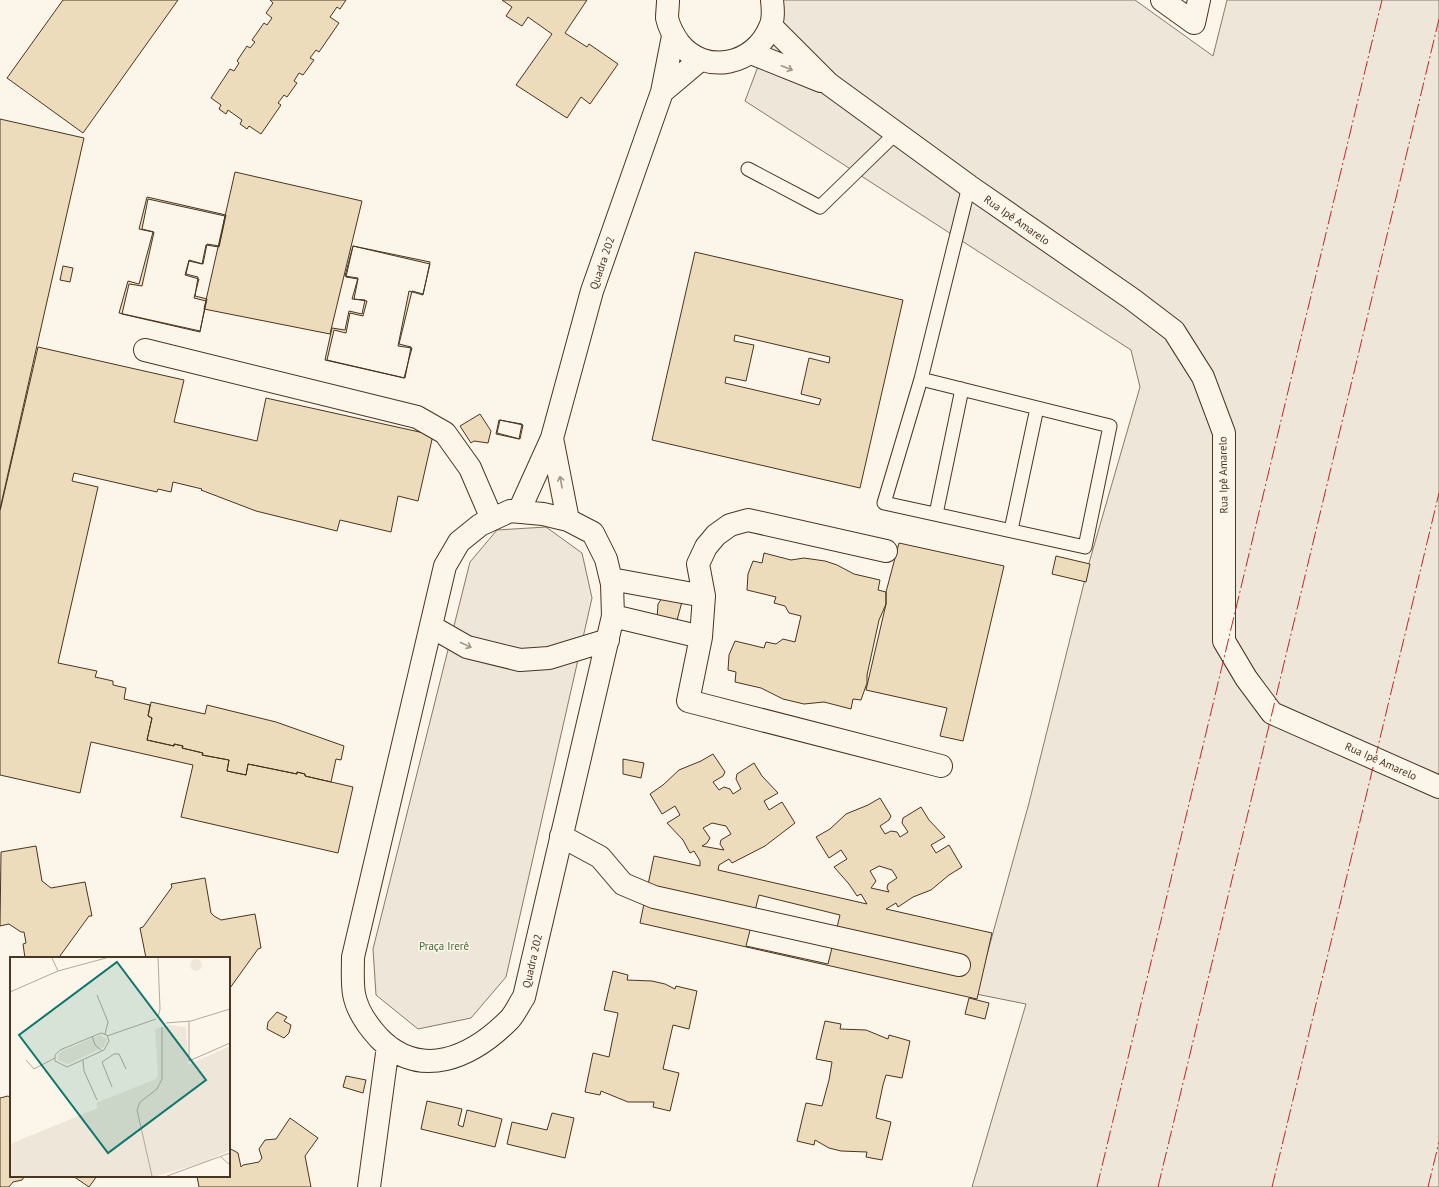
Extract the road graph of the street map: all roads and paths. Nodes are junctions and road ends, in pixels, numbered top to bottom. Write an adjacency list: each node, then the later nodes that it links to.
1 (668, 0): 6 (street)
2 (772, 0): 5 (street)
3 (1162, 0): 4 (street)
4 (1199, 0)
5 (771, 26): 7 (street); 9 (street, Rua Ipê Amarelo)
6 (673, 36): 8 (street); 10 (street, Quadra 202)
7 (751, 53): 8 (street); 9 (street, Rua Ipê Amarelo, one-way to 9)
8 (700, 60): 10 (street)
9 (829, 84): 11 (street, Rua Ipê Amarelo)
10 (662, 92): 18 (street, Quadra 202)
11 (896, 133): 12 (lane); 13 (street, Rua Ipê Amarelo)
12 (748, 169)
13 (968, 186): 15 (lane); 32 (street, Rua Ipê Amarelo)
14 (145, 350): 21 (street)
15 (921, 379): 16 (lane); 20 (lane)
16 (962, 389): 17 (lane); 20 (lane)
17 (1037, 408): 23 (lane); 23 (lane)
18 (552, 438): 19 (street, Quadra 202); 22 (street, Quadra 202, one-way to 18)
19 (519, 511): 21 (street, Quadra 202); 22 (street, Quadra 202)
20 (936, 514): 23 (lane)
21 (492, 519): 28 (street, Quadra 202)
22 (568, 520): 25 (street, Quadra 202)
23 (1011, 530)
24 (886, 551): 26 (street)
25 (611, 579): 26 (street); 27 (street, Quadra 202)
26 (704, 596): 29 (street)
27 (613, 616): 29 (street); 30 (street, Quadra 202)
28 (432, 626): 30 (street, one-way to 30); 35 (street, Quadra 202)
29 (701, 637): 31 (street)
30 (608, 640): 33 (street, Quadra 202)
31 (941, 766)
32 (1439, 787)
33 (561, 836): 34 (street); 35 (street, Quadra 202)
34 (960, 965)
35 (388, 1046): 36 (street)
36 (369, 1187)

